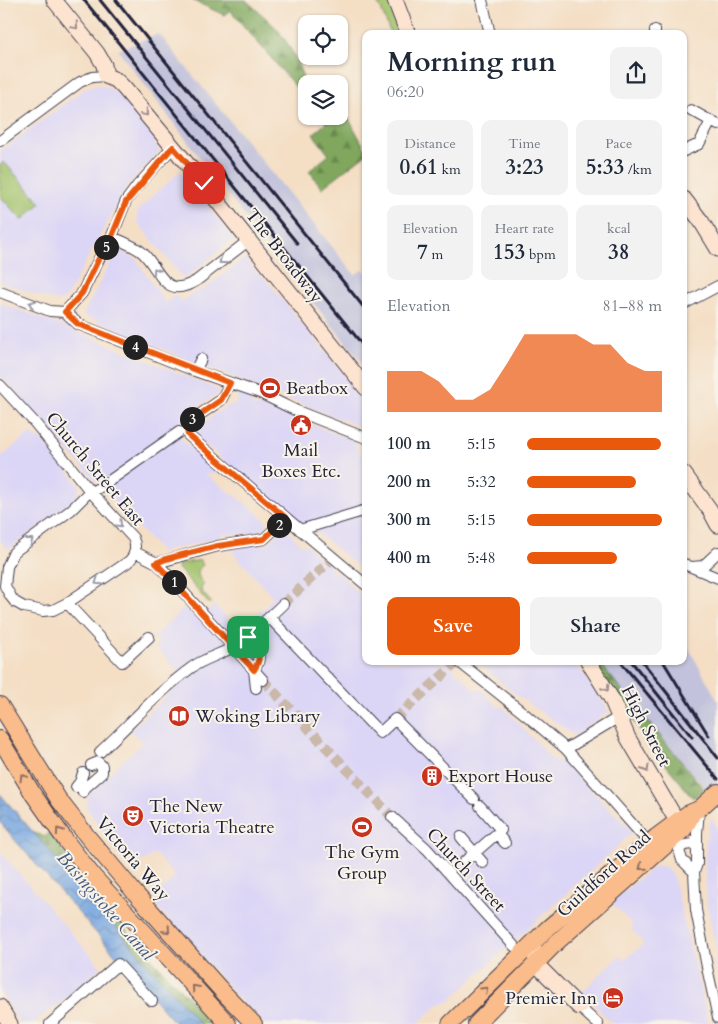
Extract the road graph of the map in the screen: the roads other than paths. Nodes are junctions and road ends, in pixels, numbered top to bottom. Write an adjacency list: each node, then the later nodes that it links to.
1 (54, 0): 6 (street, one-way to 6)
2 (394, 0): 4 (street)
3 (482, 0): 5 (street)
4 (406, 30)
5 (489, 30)
6 (106, 76): 9 (street); 10 (street, The Broadway, one-way to 10)
7 (691, 110): 8 (street)
8 (714, 123): 11 (street)
9 (0, 141)
10 (173, 147): 13 (street); 14 (street, The Broadway)
11 (687, 150)
12 (687, 203): 15 (street)
13 (112, 237): 14 (street, one-way to 13); 19 (street)
14 (248, 241): 23 (street, The Broadway)
15 (718, 249)
16 (718, 286): 18 (street)
17 (0, 292): 19 (street, one-way to 17)
18 (687, 302)
19 (65, 312): 21 (street)
20 (201, 359): 21 (street)
21 (195, 371): 22 (street)
22 (230, 383): 25 (street); 26 (street)
23 (362, 383)
24 (0, 385): 28 (street, Church Street East)
25 (183, 431): 28 (street); 31 (street)
26 (362, 436)
27 (687, 478): 30 (street)
28 (90, 491): 34 (street, Church Street East, one-way to 34); 39 (street, one-way to 28)
29 (362, 511): 33 (street)
30 (714, 512): 32 (street)
31 (286, 518): 33 (street); 36 (street)
32 (718, 525)
33 (300, 530): 40 (street)
34 (135, 552): 36 (street, Church Street East); 41 (street, one-way to 41)
35 (718, 552): 37 (street)
36 (156, 563): 46 (street, Church Street East)
37 (688, 566): 38 (street)
38 (718, 578)
39 (2, 580): 41 (street)
40 (362, 582)
41 (67, 604): 44 (street)
42 (283, 604): 43 (street)
43 (269, 617): 45 (street); 62 (street)
44 (149, 637)
45 (245, 639): 46 (street); 49 (street)
46 (234, 649): 49 (street, Church Street East); 56 (street)
47 (463, 665): 55 (street)
48 (591, 665): 53 (street, High Street, one-way to 53)
49 (254, 670): 50 (street, Church Street East); 51 (street)
50 (263, 680)
51 (256, 688)
52 (0, 705): 82 (main road, Victoria Way, one-way to 82)
53 (619, 718): 55 (street); 60 (street, High Street, one-way to 60)
54 (0, 739): 81 (main road, one-way to 54)
55 (566, 749): 63 (street)
56 (100, 752)
57 (91, 765): 58 (street)
58 (82, 784)
59 (718, 792): 60 (main road, Guildford Road)
60 (684, 816): 66 (street); 73 (main road, Guildford Road); 74 (main road, Guildford Road, one-way to 74)
61 (392, 817): 68 (street, Church Street)
62 (502, 829): 65 (street); 69 (street)
63 (641, 834)
64 (461, 837): 69 (street)
65 (505, 843)
66 (696, 844): 72 (street); 72 (street)
67 (438, 846): 68 (street)
68 (427, 849): 71 (street, Church Street)
69 (475, 853): 70 (street); 71 (street)
70 (483, 863)
71 (456, 869): 73 (street, Church Street)
72 (694, 872): 78 (street)
73 (525, 946): 74 (street); 83 (main road, one-way to 73)
74 (536, 964): 77 (street); 84 (main road)
75 (152, 1001): 80 (street)
76 (0, 1007): 79 (street)
77 (579, 1007): 85 (street)
78 (718, 1018)
79 (10, 1024)
80 (50, 1024)
81 (228, 1024)
82 (254, 1024)
83 (450, 1024)
84 (476, 1024)
85 (598, 1024)

